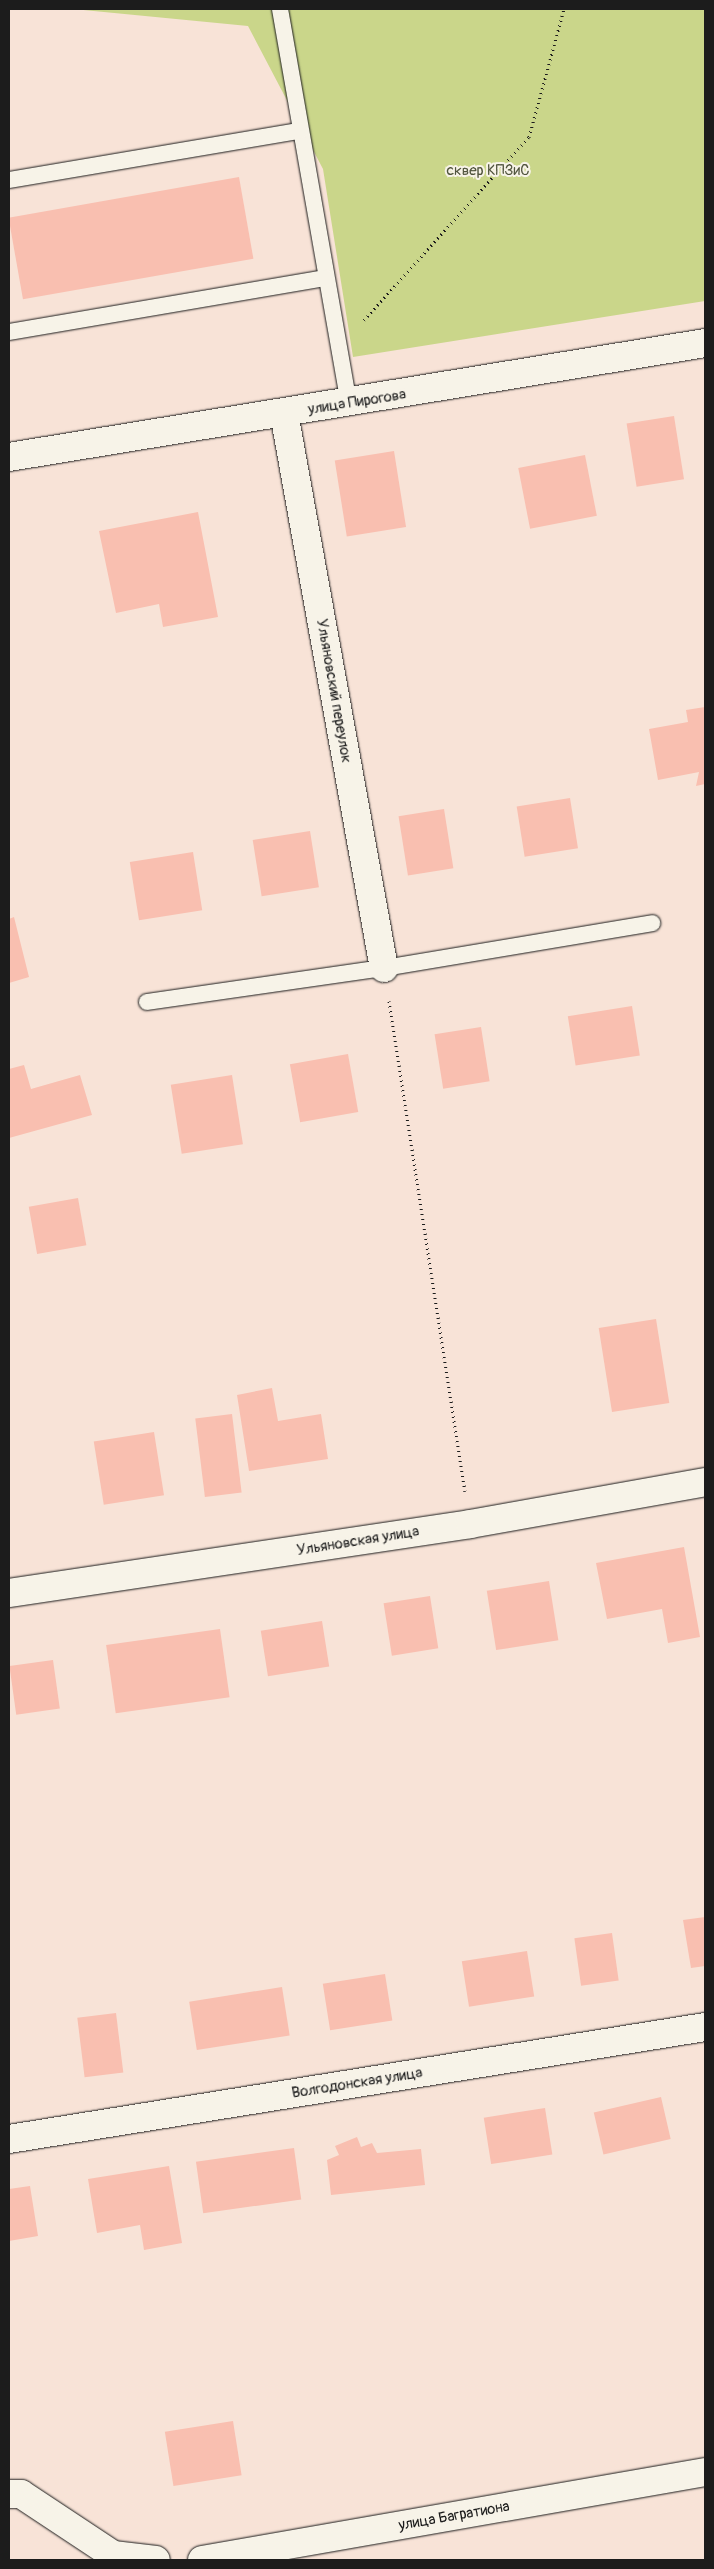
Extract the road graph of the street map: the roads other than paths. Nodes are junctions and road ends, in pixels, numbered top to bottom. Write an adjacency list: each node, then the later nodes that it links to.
1 (280, 9): 2 (lane)
2 (300, 131): 3 (lane); 4 (lane)
3 (9, 180)
4 (326, 278): 5 (lane); 7 (lane)
5 (9, 332)
6 (705, 344): 7 (street, улица Пирогова)
7 (349, 403): 8 (street, улица Пирогова)
8 (284, 414): 9 (street, улица Пирогова); 11 (street, Ульяновский переулок)
9 (9, 457)
10 (652, 923): 11 (lane)
11 (384, 968): 12 (lane)
12 (147, 1002)
13 (705, 1482): 14 (street, Ульяновская улица)
14 (9, 1593)
15 (705, 2028): 16 (street, Волгодонская улица)
16 (9, 2138)
17 (705, 2472): 20 (street, улица Багратиона)
18 (9, 2494): 19 (street)
19 (156, 2560)
20 (202, 2560)

